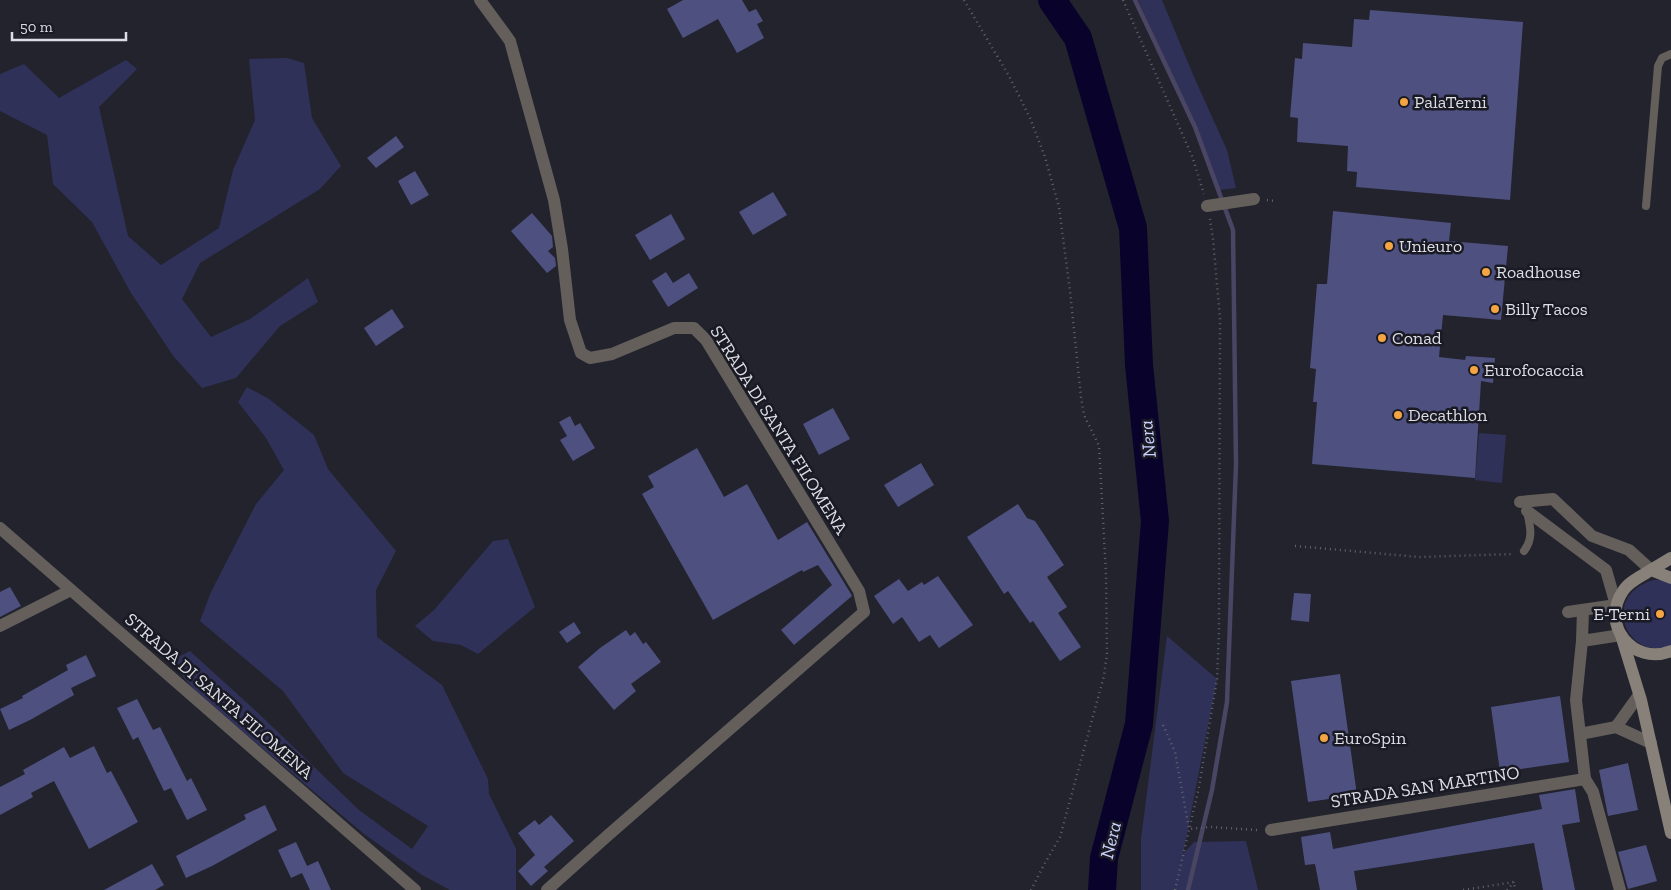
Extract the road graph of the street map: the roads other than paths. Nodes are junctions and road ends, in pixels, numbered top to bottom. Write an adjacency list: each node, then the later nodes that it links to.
1 (480, 0): 28 (street, STRADA DI SANTA FILOMENA)
2 (1671, 54): 5 (lane)
3 (1254, 199): 4 (street)
4 (1208, 206)
5 (1646, 206)
6 (1524, 506): 8 (lane); 10 (street); 13 (street)
7 (0, 528): 12 (street, STRADA DI SANTA FILOMENA)
8 (1524, 551)
9 (1671, 558): 10 (main road)
10 (1651, 570): 11 (main road); 13 (main road)
11 (1671, 578)
12 (71, 590): 16 (street); 27 (street, STRADA DI SANTA FILOMENA)
13 (1616, 605): 14 (street); 17 (main road)
14 (1583, 610): 15 (street); 18 (street)
15 (1568, 612)
16 (0, 626)
17 (1621, 635): 18 (street); 19 (main road); 20 (main road)
18 (1582, 641): 22 (street)
19 (1671, 651)
20 (1639, 695): 21 (street); 23 (main road)
21 (1616, 727): 22 (street); 23 (street)
22 (1580, 734): 24 (street)
23 (1651, 743): 26 (main road)
24 (1585, 779): 25 (street, STRADA SAN MARTINO); 29 (street)
25 (1271, 830)
26 (1671, 833)
27 (415, 890)
28 (547, 890)
29 (1620, 890)

